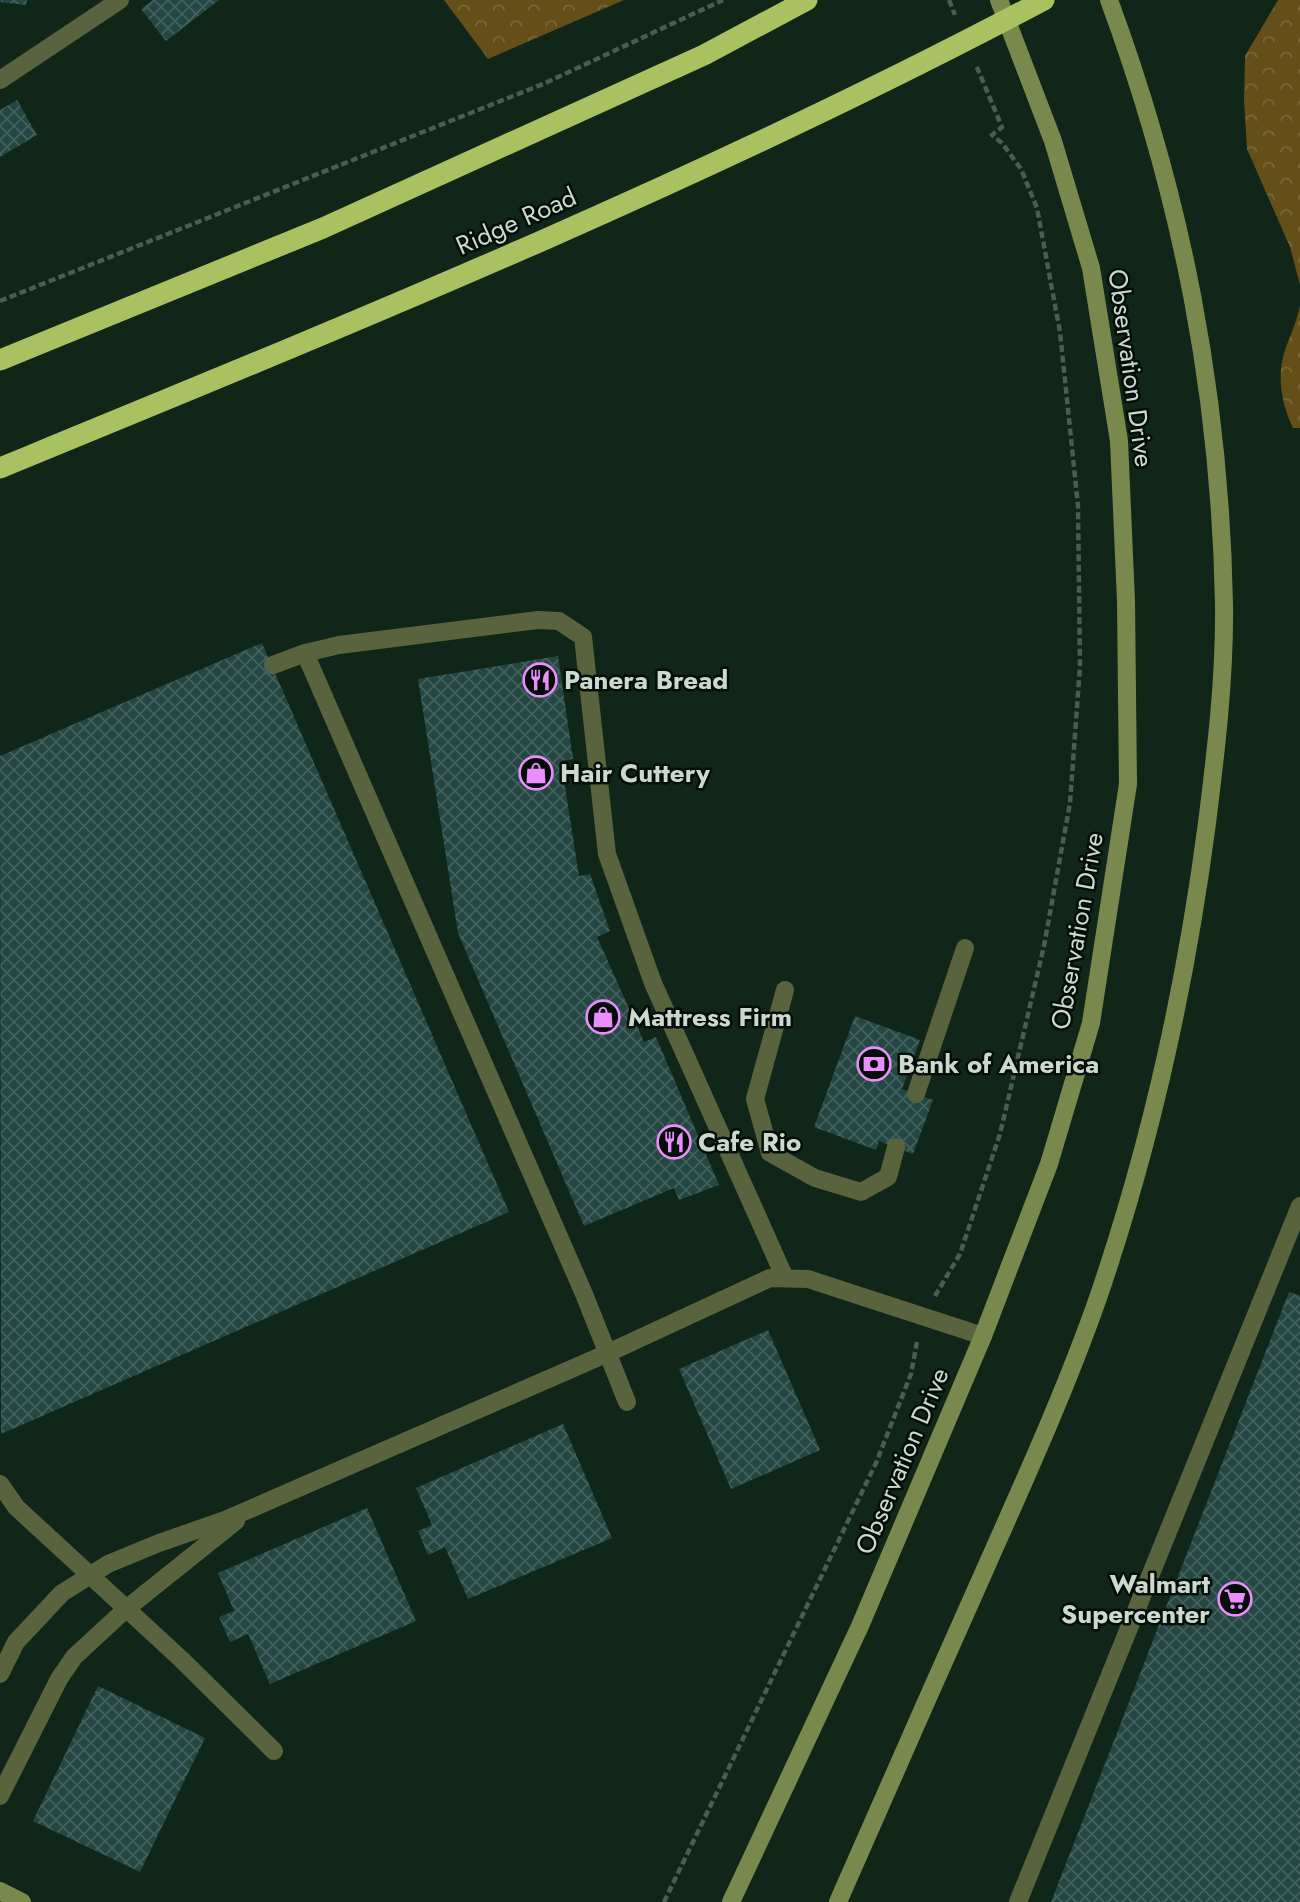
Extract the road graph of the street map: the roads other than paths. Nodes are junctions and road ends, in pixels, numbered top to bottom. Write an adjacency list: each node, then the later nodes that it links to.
1 (120, 0): 6 (street)
2 (807, 0): 7 (highway)
3 (1044, 0): 5 (highway, Ridge Road)
4 (1110, 0): 30 (street)
5 (1003, 10): 8 (highway, Ridge Road); 17 (street, Observation Drive)
6 (0, 80)
7 (0, 360)
8 (0, 468)
9 (305, 653): 10 (street); 16 (street); 18 (street)
10 (273, 665)
11 (965, 948): 13 (street)
12 (785, 990): 14 (street)
13 (916, 1094)
14 (896, 1147)
15 (1300, 1206): 31 (street)
16 (785, 1278): 17 (street); 18 (street)
17 (983, 1336): 29 (street, Observation Drive)
18 (608, 1353): 19 (street); 21 (street)
19 (628, 1402)
20 (0, 1484): 22 (street)
21 (255, 1506): 22 (street); 23 (street)
22 (90, 1575): 23 (street); 24 (street)
23 (127, 1609): 25 (street); 26 (street)
24 (0, 1674)
25 (274, 1751)
26 (0, 1796)
27 (0, 1891): 28 (street)
28 (22, 1902)
29 (730, 1902)
30 (838, 1902)
31 (1018, 1902)

